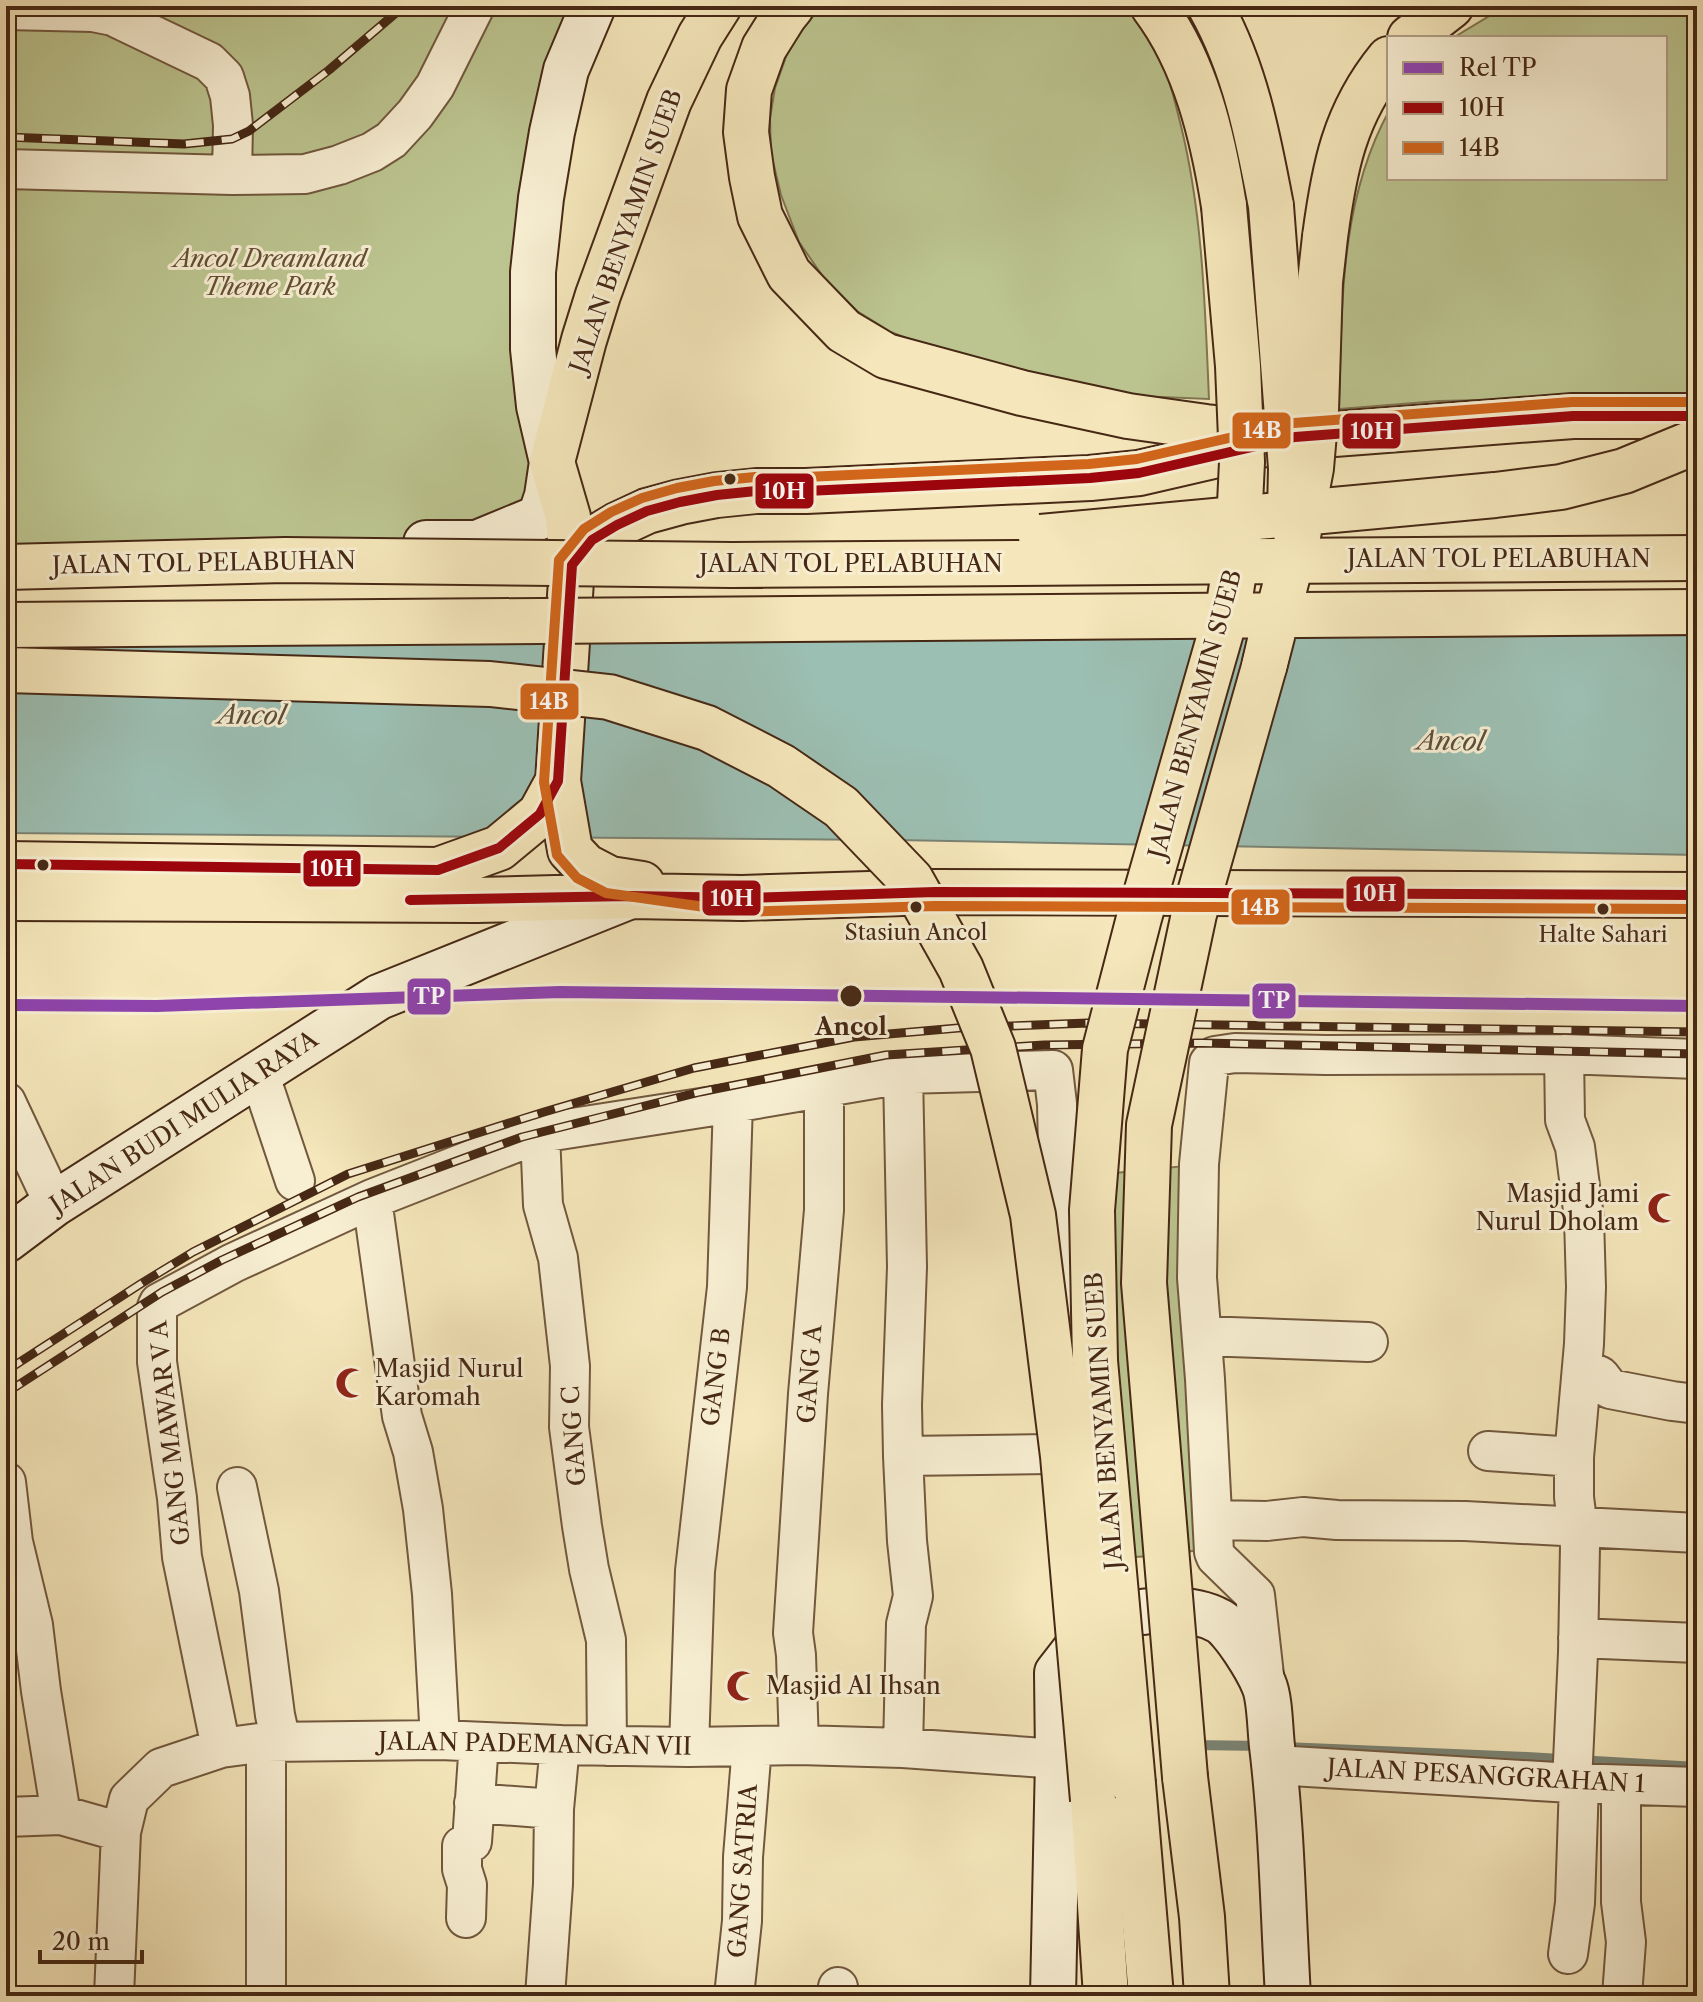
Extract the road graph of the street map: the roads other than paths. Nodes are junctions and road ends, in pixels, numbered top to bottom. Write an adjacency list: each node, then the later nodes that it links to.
1 (475, 6): 12 (street)
2 (593, 6): 16 (main road)
3 (719, 6): 16 (main road, JALAN BENYAMIN SUEB)
4 (792, 6): 14 (main road)
5 (1153, 6): 89 (main road, JALAN BENYAMIN SUEB, bridge)
6 (1210, 6): 24 (main road, JALAN BENYAMIN SUEB, bridge)
7 (1451, 6): 9 (main road)
8 (6, 10): 12 (street)
9 (1413, 36)
10 (1387, 62): 24 (main road, bridge)
11 (6, 169): 12 (street)
12 (232, 175)
13 (1697, 416): 14 (main road)
14 (1295, 437): 21 (main road)
15 (1697, 441): 19 (main road, bridge)
16 (552, 462): 17 (main road); 21 (main road)
17 (6, 545)
18 (1697, 558): 19 (main road, JALAN TOL PELABUHAN, bridge)
19 (732, 565): 20 (main road, JALAN TOL PELABUHAN, bridge)
20 (6, 567)
21 (572, 568): 26 (main road, bridge)
22 (1697, 612): 23 (main road, bridge)
23 (6, 625)
24 (1264, 667): 90 (main road, JALAN BENYAMIN SUEB, bridge)
25 (6, 670): 88 (main road, bridge)
26 (558, 781): 27 (main road); 31 (main road)
27 (6, 864)
28 (1697, 895): 31 (main road)
29 (631, 896): 30 (main road); 31 (main road); 34 (main road, JALAN BUDI MULIA RAYA)
30 (6, 898)
31 (742, 898)
32 (1564, 1054): 33 (street); 44 (street); 46 (street)
33 (1697, 1059)
34 (259, 1073): 40 (street); 42 (main road, JALAN BUDI MULIA RAYA)
35 (903, 1074): 36 (street); 49 (street); 50 (street)
36 (824, 1087): 37 (street); 65 (street, GANG A)
37 (733, 1103): 39 (street); 64 (street, GANG B)
38 (10, 1119): 42 (street)
39 (540, 1133): 41 (street); 63 (street, GANG C)
40 (295, 1181)
41 (372, 1199): 61 (street); 67 (street, GANG MAWAR V A)
42 (54, 1204): 43 (main road, JALAN BUDI MULIA RAYA)
43 (6, 1240)
44 (1202, 1336): 45 (street); 54 (street)
45 (1368, 1342)
46 (1582, 1368): 47 (street); 51 (street)
47 (1697, 1404)
48 (1488, 1451): 51 (street)
49 (1049, 1454): 50 (street); 59 (street)
50 (903, 1456): 66 (street)
51 (1574, 1457): 55 (street)
52 (6, 1482): 78 (street)
53 (237, 1487): 62 (street)
54 (1213, 1520): 55 (street); 60 (street)
55 (1578, 1527): 56 (street); 57 (street)
56 (1697, 1533)
57 (1578, 1638): 58 (street); 73 (street)
58 (1697, 1643)
59 (1057, 1673): 60 (main road); 71 (main road)
60 (1265, 1687): 72 (main road)
61 (440, 1727): 62 (street, JALAN PADEMANGAN VII); 68 (street, JALAN PADEMANGAN VII)
62 (275, 1734): 67 (street, JALAN PADEMANGAN VII); 84 (street)
63 (607, 1735): 64 (street, JALAN PADEMANGAN VII); 69 (street, JALAN PADEMANGAN VII)
64 (690, 1735): 70 (street, JALAN PADEMANGAN VII)
65 (798, 1735): 66 (street, JALAN PADEMANGAN VII); 70 (street, JALAN PADEMANGAN VII)
66 (903, 1735): 71 (street, JALAN PADEMANGAN VII)
67 (220, 1739): 80 (street, JALAN PADEMANGAN VII)
68 (479, 1742): 69 (street, JALAN PADEMANGAN VII); 76 (street)
69 (560, 1745): 77 (street)
70 (752, 1746): 86 (street, GANG SATRIA)
71 (1058, 1759): 87 (main road)
72 (1275, 1765): 73 (street, JALAN PESANGGRAHAN 1); 91 (main road)
73 (1574, 1774): 74 (street, JALAN PESANGGRAHAN 1); 82 (street)
74 (1621, 1785): 75 (street, JALAN PESANGGRAHAN 1); 92 (street)
75 (1697, 1787)
76 (474, 1803): 77 (street); 81 (street)
77 (554, 1809): 85 (street)
78 (61, 1815): 79 (street); 80 (street)
79 (6, 1817)
80 (121, 1832): 83 (street, JALAN PADEMANGAN VII)
81 (466, 1918)
82 (1568, 1954)
83 (114, 1996)
84 (266, 1996)
85 (545, 1996)
86 (734, 1996)
87 (1053, 1996)
88 (1106, 1996)
89 (1151, 1996)
90 (1207, 1996)
91 (1288, 1996)
92 (1622, 1996)

